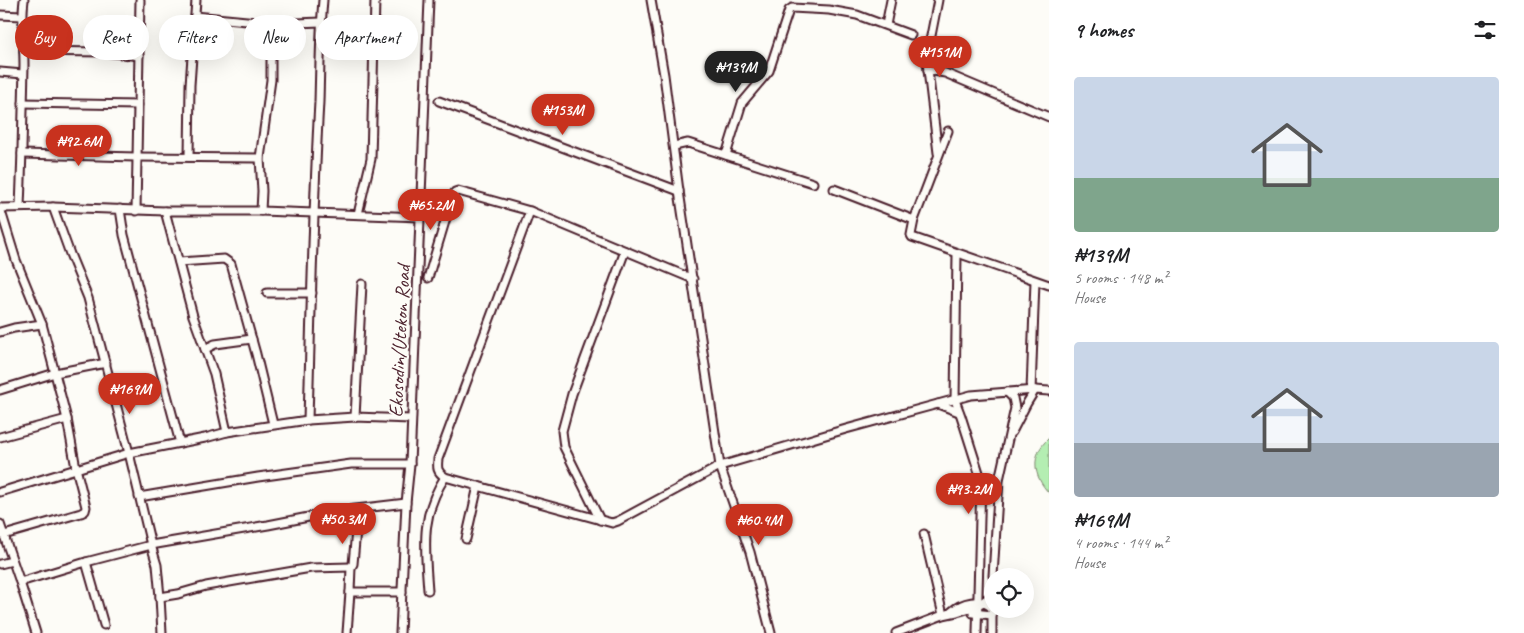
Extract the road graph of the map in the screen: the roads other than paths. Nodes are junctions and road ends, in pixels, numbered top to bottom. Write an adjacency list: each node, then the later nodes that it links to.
1 (24, 0): 11 (street)
2 (140, 0): 12 (street)
3 (196, 0): 13 (street)
4 (324, 0): 14 (street)
5 (375, 0): 50 (street)
6 (429, 0): 51 (street, Ekosodin/Utekon Road)
7 (651, 0): 31 (street)
8 (891, 0): 16 (street)
9 (938, 0): 23 (street)
10 (0, 15): 15 (street)
11 (22, 15)
12 (140, 15)
13 (195, 15)
14 (322, 15)
15 (15, 16)
16 (886, 25): 17 (street); 33 (street)
17 (912, 35)
18 (24, 60): 25 (street)
19 (139, 60): 28 (street)
20 (192, 60): 36 (street)
21 (271, 60): 37 (street)
22 (320, 60): 49 (street)
23 (928, 70): 29 (street); 34 (street)
24 (0, 72): 25 (street)
25 (23, 74): 27 (street)
26 (439, 101): 40 (street)
27 (23, 102): 28 (street); 32 (street)
28 (138, 105): 35 (street)
29 (1049, 117)
30 (948, 131): 34 (street)
31 (674, 146): 33 (street); 40 (street)
32 (22, 154): 35 (street); 41 (street)
33 (726, 155): 38 (street)
34 (938, 156): 52 (street)
35 (136, 157): 36 (street); 45 (street)
36 (189, 157): 37 (street)
37 (260, 158): 47 (street)
38 (813, 182)
39 (834, 190): 52 (street)
40 (679, 191): 57 (street)
41 (20, 207): 42 (street); 43 (street)
42 (53, 207): 44 (street); 67 (street)
43 (0, 208): 63 (street)
44 (120, 210): 45 (street); 85 (street)
45 (136, 211): 46 (street)
46 (165, 211): 47 (street); 55 (street)
47 (261, 211): 49 (street)
48 (530, 211): 53 (street); 56 (street); 90 (street)
49 (315, 213): 50 (street); 62 (street)
50 (358, 214): 51 (street)
51 (420, 217): 79 (street, Ekosodin/Utekon Road)
52 (914, 220): 54 (street)
53 (625, 251): 57 (street); 97 (street)
54 (957, 254): 58 (street); 74 (street)
55 (178, 262): 65 (street); 66 (street)
56 (428, 278)
57 (693, 278): 88 (street)
58 (1035, 281): 60 (street); 70 (street)
59 (362, 284): 77 (street)
60 (1049, 285)
61 (267, 293): 62 (street)
62 (312, 294): 80 (street)
63 (42, 324): 64 (street); 68 (street)
64 (0, 332)
65 (252, 339): 66 (street); 81 (street)
66 (205, 349): 82 (street)
67 (106, 363): 68 (street); 86 (street)
68 (55, 372): 69 (street); 78 (street)
69 (0, 390)
70 (1033, 391): 71 (street); 72 (street); 83 (street)
71 (1049, 391)
72 (1007, 392): 73 (street); 83 (street)
73 (971, 395): 74 (street); 76 (street)
74 (955, 400): 75 (street); 76 (street)
75 (938, 404): 76 (street); 88 (street)
76 (960, 414): 91 (street)
77 (355, 417): 79 (street); 80 (street)
78 (67, 419): 84 (street); 89 (street)
79 (411, 419): 87 (street, Ekosodin/Utekon Road)
80 (308, 420): 81 (street)
81 (273, 424): 82 (street)
82 (227, 432): 85 (street)
83 (1009, 436): 92 (street)
84 (0, 437)
85 (180, 443): 86 (street)
86 (129, 453): 89 (street); 95 (street)
87 (410, 464): 95 (street); 96 (street, Ekosodin/Utekon Road)
88 (720, 466): 97 (street); 128 (street)
89 (76, 468): 94 (street); 101 (street)
90 (445, 477): 93 (street); 110 (street)
91 (981, 479): 92 (street); 115 (street)
92 (999, 480): 108 (street)
93 (478, 486): 97 (street); 102 (street)
94 (0, 492)
95 (139, 497): 103 (street)
96 (406, 503): 103 (street); 112 (street, Ekosodin/Utekon Road)
97 (600, 520)
98 (0, 524): 101 (street)
99 (356, 530): 107 (street)
100 (924, 534): 121 (street)
101 (4, 535): 104 (street)
102 (466, 539)
103 (151, 545): 105 (street); 113 (street)
104 (12, 561): 106 (street); 109 (street)
105 (86, 562): 109 (street); 123 (street)
106 (0, 564)
107 (351, 567): 111 (street); 113 (street)
108 (994, 568)
109 (20, 582): 124 (street)
110 (428, 590)
111 (350, 592): 112 (street); 126 (street)
112 (402, 592): 127 (street, Ekosodin/Utekon Road)
113 (160, 597): 125 (street)
114 (984, 598): 115 (street)
115 (978, 601): 116 (street); 117 (street); 118 (street); 120 (street)
116 (984, 605)
117 (963, 610): 118 (street); 120 (street)
118 (950, 612): 121 (street)
119 (984, 613): 120 (street)
120 (977, 614): 130 (street)
121 (943, 615): 129 (street)
122 (992, 618): 131 (street)
123 (104, 625)
124 (36, 633)
125 (162, 633)
126 (347, 633)
127 (400, 633)
128 (771, 633)
129 (896, 633)
130 (977, 633)
131 (992, 633)

